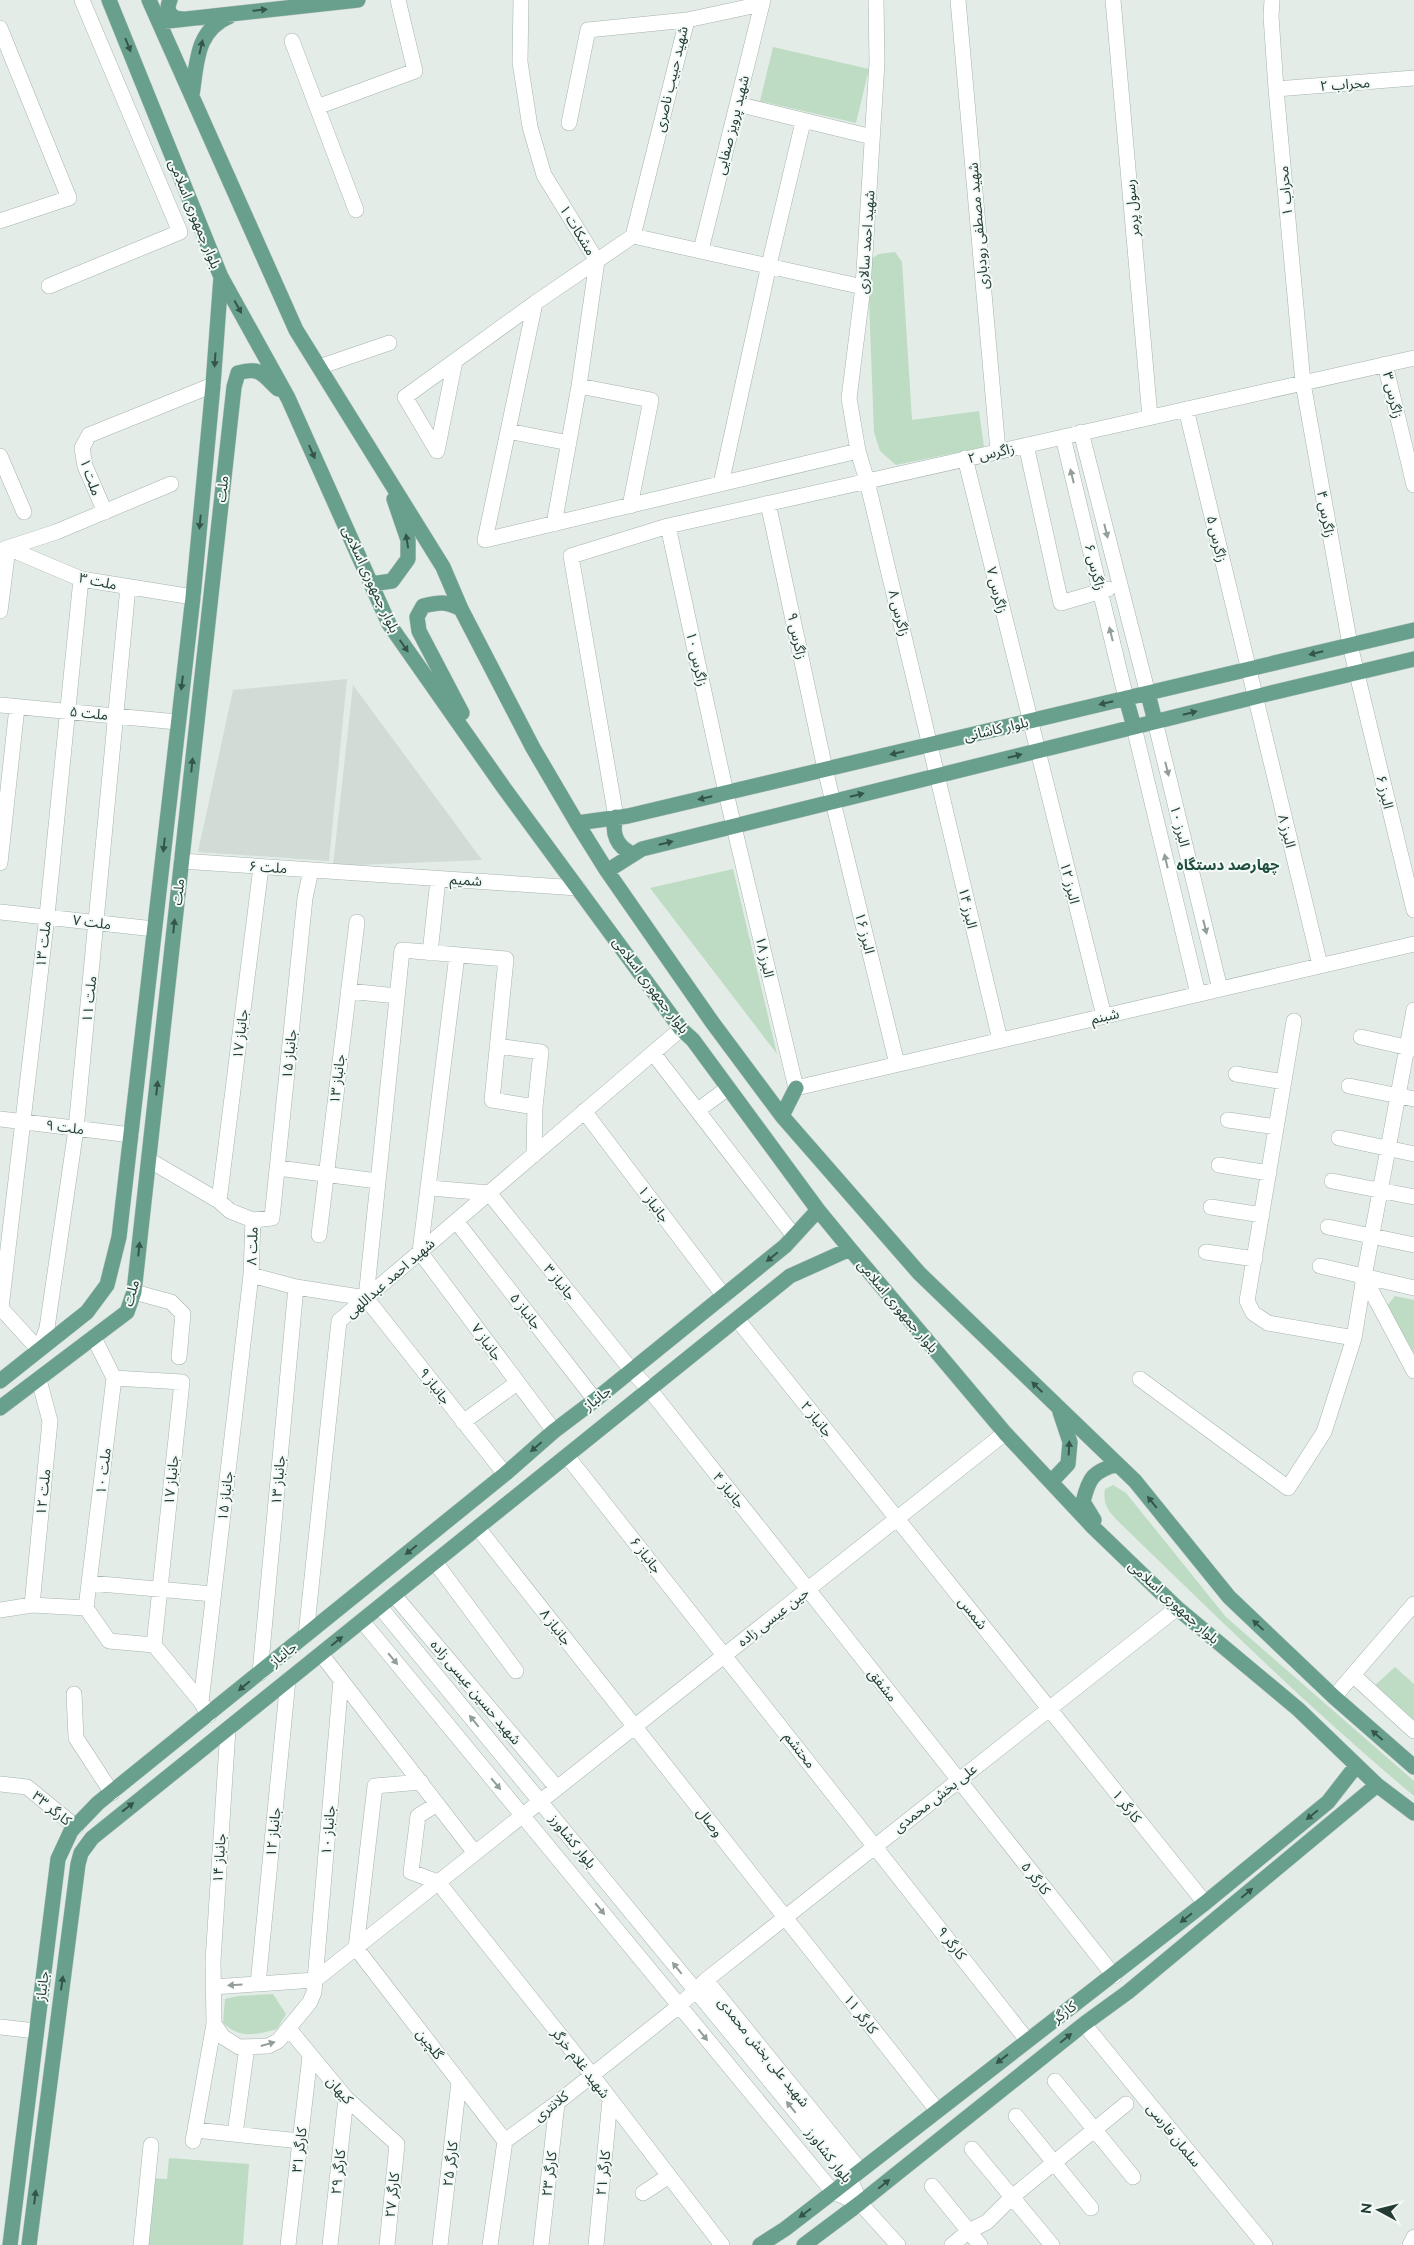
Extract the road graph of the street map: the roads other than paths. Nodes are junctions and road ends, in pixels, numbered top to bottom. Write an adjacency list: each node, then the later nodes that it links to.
1 (82, 0): 34 (street)
2 (109, 0): 33 (main road, بلوار جمهوری اسلامی, one-way to 33)
3 (149, 0): 16 (main road, بلوار جمهوری اسلامی)
4 (170, 0): 14 (main road)
5 (358, 0): 13 (main road, one-way to 5)
6 (398, 0): 23 (street)
7 (521, 0): 31 (street, مشکات ۱)
8 (876, 0): 26 (street, شهید احمد سالاری)
9 (958, 0): 55 (street, شهید مصطفی رودباری)
10 (1113, 0): 48 (street, رسول پرمر)
11 (1272, 0): 20 (street, محراب ۱)
12 (763, 2): 15 (street); 22 (street, شهید پرویز صفایی)
13 (239, 12): 14 (main road); 21 (main road, one-way to 13)
14 (183, 19): 16 (main road)
15 (686, 20): 25 (street, شهید حبیب ناصری); 29 (street, شهید حبیب ناصری)
16 (160, 22): 21 (main road, بلوار جمهوری اسلامی)
17 (0, 28): 28 (street)
18 (292, 41): 23 (street)
19 (1414, 78): 20 (street, محراب ۲)
20 (1276, 89): 42 (street, محراب ۱)
21 (192, 95): 41 (main road, بلوار جمهوری اسلامی)
22 (737, 104): 24 (street); 30 (street, شهید پرویز صفایی)
23 (317, 107): 27 (street)
24 (803, 122): 26 (street); 32 (street)
25 (569, 123)
26 (872, 137): 35 (street, شهید احمد سالاری)
27 (356, 210)
28 (0, 220)
29 (633, 236): 30 (street); 31 (street)
30 (701, 250): 32 (street)
31 (597, 261): 36 (street); 44 (street, مشکات ۱)
32 (768, 265): 35 (street); 61 (street)
33 (221, 277): 43 (main road, ملت, one-way to 43); 46 (main road, بلوار جمهوری اسلامی, one-way to 46)
34 (50, 286)
35 (863, 287): 54 (street, شهید احمد سالاری)
36 (535, 303): 39 (street); 49 (street)
37 (389, 343): 41 (street)
38 (1414, 358): 40 (street, زاگرس ۲)
39 (454, 361): 39 (street)
40 (1385, 364): 42 (street, زاگرس ۲); 62 (street, زاگرس ۳)
41 (319, 367): 58 (main road, بلوار جمهوری اسلامی)
42 (1302, 383): 47 (street, زاگرس ۲); 79 (street, زاگرس ۴)
43 (213, 385): 45 (main road); 66 (street, ملت ۱); 75 (main road, ملت, one-way to 75)
44 (579, 386): 52 (street, مشکات ۱); 64 (street)
45 (234, 387): 46 (main road); 105 (main road, ملت, one-way to 45)
46 (288, 398): 71 (main road, بلوار جمهوری اسلامی, one-way to 71)
47 (1186, 409): 48 (street, زاگرس ۲); 81 (street, زاگرس ۵)
48 (1150, 417): 50 (street, زاگرس ۲)
49 (508, 431): 52 (street); 67 (street)
50 (1082, 432): 51 (street, زاگرس ۲); 72 (street, زاگرس ۶, one-way to 72)
51 (1063, 437): 53 (street, زاگرس ۲); 74 (street, زاگرس ۶, one-way to 51)
52 (569, 443): 67 (street, مشکات ۱)
53 (1026, 445): 55 (street, زاگرس ۲); 74 (street)
54 (858, 451): 59 (street, شهید احمد سالاری); 61 (street)
55 (998, 451): 57 (street, زاگرس ۲)
56 (0, 456): 65 (street)
57 (965, 458): 59 (street, زاگرس ۲); 90 (street, زاگرس ۷)
58 (385, 474): 71 (main road, one-way to 58); 76 (main road, بلوار جمهوری اسلامی)
59 (867, 481): 63 (street, زاگرس ۲); 94 (street, زاگرس ۸)
60 (171, 484): 66 (street)
61 (721, 484): 64 (street)
62 (1414, 484)
63 (768, 503): 68 (street, زاگرس ۲); 97 (street, زاگرس ۹)
64 (630, 506): 67 (street)
65 (24, 512)
66 (105, 512): 69 (street, ملت ۱)
67 (554, 524)
68 (668, 526): 99 (street, زاگرس ۱۰); 101 (street, زاگرس ۲)
69 (4, 549): 70 (street, ملت ۳); 77 (street)
70 (81, 579): 73 (street, ملت ۳); 88 (street, ملت ۱۳)
71 (371, 584): 96 (main road, بلوار جمهوری اسلامی, one-way to 96)
72 (1120, 585): 74 (street); 83 (street, زاگرس ۶)
73 (128, 586): 75 (street, ملت ۳); 89 (street, ملت ۱۱)
74 (1100, 591): 85 (street, زاگرس ۶, one-way to 74)
75 (193, 597): 92 (main road, ملت, one-way to 92)
76 (461, 609): 96 (main road); 102 (main road, بلوار جمهوری اسلامی)
77 (0, 611)
78 (1414, 630): 79 (main road, بلوار کاشانی)
79 (1350, 645): 81 (main road, بلوار کاشانی, one-way to 81); 82 (street, زاگرس ۴)
80 (1414, 659): 82 (main road)
81 (1248, 670): 83 (main road, بلوار کاشانی); 84 (street, زاگرس ۵)
82 (1357, 673): 84 (main road); 113 (street, البرز ۶)
83 (1148, 694): 85 (main road, بلوار کاشانی); 91 (main road)
84 (1255, 697): 91 (main road, one-way to 84); 122 (street, البرز ۸)
85 (1126, 698): 90 (main road, بلوار کاشانی, one-way to 90); 93 (main road)
86 (0, 705): 87 (street, ملت ۵)
87 (16, 707): 88 (street, ملت ۵); 106 (street)
88 (68, 710): 89 (street, ملت ۵); 115 (street, ملت ۱۳)
89 (115, 715): 92 (street, ملت ۵); 117 (street, ملت ۱۱)
90 (1029, 721): 94 (main road, بلوار کاشانی); 95 (street, زاگرس ۷)
91 (1155, 721): 93 (main road); 123 (street, البرز ۱۰, one-way to 123)
92 (177, 722): 118 (main road, ملت, one-way to 118)
93 (1134, 726): 95 (main road); 125 (street, البرز ۱۰, one-way to 93)
94 (930, 745): 97 (main road, بلوار کاشانی, one-way to 97); 98 (street, زاگرس ۸)
95 (1036, 751): 98 (main road, one-way to 95); 128 (street, البرز ۱۲)
96 (488, 763): 112 (main road, بلوار جمهوری اسلامی)
97 (825, 769): 99 (main road, بلوار کاشانی); 100 (street, زاگرس ۹)
98 (937, 775): 100 (main road, one-way to 98); 132 (street, البرز ۱۴)
99 (726, 793): 101 (main road, بلوار کاشانی, one-way to 101); 103 (street, زاگرس ۱۰)
100 (833, 801): 103 (main road); 136 (street, البرز ۱۶)
101 (616, 817): 102 (main road, بلوار کاشانی); 104 (main road)
102 (577, 823): 109 (main road, بلوار جمهوری اسلامی)
103 (735, 826): 104 (main road, one-way to 103); 141 (street, البرز ۱۸)
104 (633, 854): 109 (main road)
105 (181, 861): 107 (street, ملت ۶); 158 (main road, ملت, one-way to 105)
106 (0, 863)
107 (261, 866): 108 (street, ملت ۶); 169 (street, جانباز ۱۷)
108 (311, 870): 110 (street, ملت ۶); 160 (street, جانباز ۱۵)
109 (607, 871): 147 (main road, بلوار جمهوری اسلامی)
110 (354, 873): 111 (street, شمیم)
111 (438, 878): 112 (street, شمیم); 120 (street)
112 (578, 888): 130 (main road, بلوار جمهوری اسلامی)
113 (1414, 910)
114 (0, 912): 115 (street, ملت ۷)
115 (47, 916): 117 (street, ملت ۷); 150 (street, ملت ۱۳)
116 (357, 922): 124 (street, جانباز ۱۳)
117 (96, 923): 118 (street, ملت ۷); 152 (street, ملت ۱۱)
118 (154, 929): 153 (main road, ملت)
119 (1414, 944): 122 (street, شبنم)
120 (430, 952): 121 (street); 126 (street)
121 (457, 955): 133 (street); 165 (street)
122 (1320, 966): 123 (street, شبنم)
123 (1220, 989): 125 (street, شبنم)
124 (348, 991): 126 (street); 162 (street, جانباز ۱۳)
125 (1198, 994): 128 (street, شبنم)
126 (397, 996): 163 (street)
127 (1414, 1010): 134 (street)
128 (1104, 1016): 132 (street, شبنم)
129 (1294, 1021): 138 (street)
130 (681, 1029): 135 (street, شهید احمد عبداللهی); 140 (main road, بلوار جمهوری اسلامی)
131 (1362, 1037): 134 (street)
132 (1000, 1040): 136 (street, شبنم)
133 (497, 1046): 144 (street); 144 (street)
134 (1410, 1048): 142 (street)
135 (653, 1052): 145 (street); 146 (street, شهید احمد عبداللهی)
136 (897, 1064): 141 (street, شبنم)
137 (1236, 1074): 138 (street)
138 (1284, 1082): 151 (street)
139 (1349, 1086): 142 (street)
140 (728, 1088): 145 (street); 171 (main road, بلوار جمهوری اسلامی)
141 (796, 1088): 147 (main road)
142 (1398, 1097): 143 (street); 155 (street)
143 (1414, 1099)
144 (535, 1107): 157 (street)
145 (698, 1110): 177 (street)
146 (584, 1112): 157 (street, شهید احمد عبداللهی); 190 (street, جانباز ۱)
147 (782, 1116): 209 (main road, بلوار جمهوری اسلامی, one-way to 147)
148 (0, 1119): 150 (street, ملت ۹)
149 (1228, 1120): 151 (street)
150 (22, 1122): 152 (street, ملت ۹); 192 (street, ملت ۱۳)
151 (1276, 1127): 161 (street)
152 (76, 1129): 153 (street, ملت ۹); 196 (street, ملت ۱۱)
153 (131, 1135): 196 (main road, ملت)
154 (1339, 1138): 155 (street)
155 (1389, 1149): 156 (street); 166 (street)
156 (1414, 1154)
157 (534, 1155): 167 (street, شهید احمد عبداللهی)
158 (149, 1160): 169 (street, ملت ۸); 189 (main road, ملت, one-way to 158)
159 (1219, 1165): 161 (street)
160 (278, 1168): 162 (street); 173 (street, جانباز ۱۵)
161 (1269, 1173): 172 (street)
162 (326, 1175): 163 (street); 176 (street, جانباز ۱۳)
163 (377, 1181): 191 (street)
164 (1332, 1181): 166 (street)
165 (430, 1188): 167 (street); 181 (street)
166 (1381, 1191): 168 (street); 178 (street)
167 (489, 1193): 174 (street, شهید احمد عبداللهی); 199 (street, جانباز ۳)
168 (1414, 1197)
169 (219, 1201): 173 (street, ملت ۸)
170 (1211, 1207): 172 (street)
171 (818, 1210): 177 (main road, جانباز); 180 (main road, بلوار جمهوری اسلامی)
172 (1262, 1215): 183 (street)
173 (253, 1220): 185 (street, ملت ۸)
174 (456, 1221): 181 (street, شهید احمد عبداللهی); 207 (street, جانباز ۵)
175 (1328, 1227): 178 (street)
176 (319, 1235)
177 (794, 1236): 190 (main road, جانباز, one-way to 190)
178 (1372, 1236): 179 (street); 186 (street)
179 (1414, 1245)
180 (850, 1249): 193 (main road, جانباز); 212 (main road, بلوار جمهوری اسلامی)
181 (420, 1252): 191 (street, شهید احمد عبداللهی); 205 (street, جانباز ۷)
182 (1206, 1252): 183 (street)
183 (1254, 1259): 195 (street)
184 (1320, 1266): 186 (street)
185 (251, 1274): 187 (street, ملت ۸); 225 (street, جانباز ۱۵)
186 (1364, 1277): 188 (street); 195 (street); 200 (street)
187 (296, 1287): 191 (street, ملت ۸); 240 (street, جانباز ۱۳)
188 (1414, 1288)
189 (134, 1292): 194 (main road, ملت); 197 (street)
190 (724, 1296): 199 (main road, جانباز)
191 (366, 1298): 210 (street, جانباز ۹); 235 (street, شهید احمد عبداللهی)
192 (0, 1307): 196 (street)
193 (737, 1319): 206 (main road, جانباز); 217 (street, جانباز ۲)
194 (94, 1338): 198 (main road, ملت); 201 (street)
195 (1354, 1338): 202 (street)
196 (39, 1350): 198 (main road); 204 (main road, ملت)
197 (179, 1356)
198 (52, 1369): 203 (main road, ملت)
199 (632, 1371): 206 (street, جانباز ۳); 207 (main road, جانباز)
200 (1414, 1371)
201 (114, 1378): 221 (street, ملت ۱۰); 223 (street, جانباز ۱۷)
202 (1140, 1379)
203 (39, 1380): 208 (main road, ملت); 229 (street, ملت ۱۲)
204 (0, 1381)
205 (517, 1383): 210 (street); 211 (street, جانباز ۷)
206 (650, 1390): 213 (main road, جانباز); 224 (street, جانباز ۴)
207 (596, 1400): 211 (main road, جانباز)
208 (0, 1408)
209 (1059, 1408): 214 (main road, بلوار جمهوری اسلامی); 216 (main road, one-way to 209)
210 (463, 1422): 215 (street, جانباز ۹)
211 (554, 1431): 215 (main road, جانباز, one-way to 215)
212 (1005, 1433): 216 (main road, بلوار جمهوری اسلامی); 217 (street, حین عیسی زاده)
213 (567, 1456): 218 (main road, جانباز); 238 (street, جانباز ۶)
214 (1117, 1464): 219 (main road); 245 (main road, بلوار جمهوری اسلامی, one-way to 214)
215 (505, 1474): 222 (main road, جانباز, one-way to 222)
216 (1050, 1482): 219 (main road, بلوار جمهوری اسلامی)
217 (897, 1518): 224 (street, حین عیسی زاده); 247 (street, شمس)
218 (478, 1528): 220 (main road, جانباز); 249 (street, جانباز ۸)
219 (1104, 1537): 232 (main road, بلوار جمهوری اسلامی)
220 (435, 1562): 226 (main road, جانباز); 239 (street)
221 (89, 1583): 223 (street); 231 (street, ملت ۱۰)
222 (364, 1588): 227 (main road, جانباز); 230 (main road)
223 (159, 1589): 225 (street); 236 (street, جانباز ۱۷)
224 (808, 1589): 238 (street, حین عیسی زاده); 254 (street, مشفق)
225 (213, 1594): 246 (street, جانباز ۱۵)
226 (394, 1595): 230 (main road, جانباز); 258 (street, شهید حسین عیسی زاده)
227 (345, 1604): 234 (main road); 235 (main road, جانباز)
228 (1414, 1604): 241 (street)
229 (32, 1605): 231 (street); 233 (street)
230 (380, 1606): 234 (main road, جانباز); 260 (street, بلوار کشاورز, one-way to 230)
231 (86, 1608): 236 (street)
232 (1177, 1608): 247 (street, علی بخش محمدی); 252 (main road, بلوار جمهوری اسلامی)
233 (0, 1610)
234 (362, 1621): 237 (main road, جانباز, one-way to 234); 266 (street, بلوار کشاورز, one-way to 266)
235 (306, 1635): 240 (main road, جانباز)
236 (154, 1645): 246 (street)
237 (321, 1654): 242 (main road, جانباز); 243 (street)
238 (725, 1655): 249 (street, حین عیسی زاده); 269 (street, محتشم)
239 (516, 1671)
240 (260, 1672): 248 (main road, جانباز, one-way to 248)
241 (1353, 1674): 245 (street); 251 (street)
242 (288, 1680): 250 (main road, جانباز); 277 (street, جانباز ۱۲)
243 (341, 1680): 255 (street); 276 (street, جانباز ۱۰)
244 (74, 1694): 259 (street)
245 (1334, 1697): 253 (main road, بلوار جمهوری اسلامی, one-way to 245)
246 (201, 1702): 248 (street)
247 (1050, 1708): 254 (street, علی بخش محمدی); 272 (street, کارگر ۱)
248 (209, 1715): 259 (main road, جانباز)
249 (635, 1726): 258 (street, حین عیسی زاده); 273 (street, وصال)
250 (228, 1729): 267 (main road, جانباز, one-way to 250); 279 (street, جانباز ۱۴)
251 (1414, 1731)
252 (1356, 1766): 257 (main road, بلوار جمهوری اسلامی); 261 (main road, کارگر)
253 (1414, 1767)
254 (959, 1780): 269 (street, علی بخش محمدی); 275 (street, کارگر ۵)
255 (420, 1782): 263 (street); 274 (street)
256 (0, 1784): 268 (street, کارگر ۳۳)
257 (1377, 1785): 264 (main road, کارگر); 265 (main road, بلوار جمهوری اسلامی)
258 (557, 1788): 260 (street, حین عیسی زاده)
259 (112, 1793): 262 (main road, جانباز)
260 (540, 1802): 266 (street, حین عیسی زاده); 278 (street, بلوار کشاورز, one-way to 260)
261 (1328, 1802): 264 (main road); 272 (main road, کارگر, one-way to 272)
262 (98, 1804): 267 (main road); 268 (main road, جانباز)
263 (437, 1804): 270 (street); 271 (street)
264 (1343, 1814): 280 (main road, کارگر, one-way to 264)
265 (1414, 1814)
266 (522, 1816): 270 (street, حین عیسی زاده); 281 (street, بلوار کشاورز, one-way to 281)
267 (112, 1820): 283 (main road, جانباز, one-way to 267)
268 (76, 1827): 282 (main road, جانباز)
269 (876, 1846): 273 (street, علی بخش محمدی); 289 (street, کارگر ۹)
270 (476, 1853): 271 (street, حین عیسی زاده)
271 (438, 1882): 274 (street, حین عیسی زاده); 292 (street, شهید غلام خرگر)
272 (1205, 1903): 275 (main road, کارگر, one-way to 275)
273 (786, 1917): 278 (street, علی بخش محمدی); 299 (street, کارگر ۱۱)
274 (356, 1948): 276 (street, حین عیسی زاده); 294 (street, گلچین)
275 (1114, 1976): 280 (main road); 289 (main road, کارگر)
276 (314, 1980): 277 (street); 287 (street, جانباز ۱۰)
277 (258, 1984): 279 (street, one-way to 279)
278 (701, 1986): 281 (street, علی بخش محمدی); 309 (street, شهید علی بخش محمدی)
279 (213, 1987): 284 (street, جانباز ۱۴)
280 (1128, 1992): 285 (main road, کارگر)
281 (679, 2006): 292 (street, کلانتری); 313 (street, بلوار کشاورز, one-way to 313)
282 (38, 2015): 283 (main road); 288 (main road, جانباز)
283 (57, 2018): 321 (main road, جانباز, one-way to 283)
284 (214, 2024): 290 (street); 302 (street)
285 (1084, 2024): 316 (main road, کارگر, one-way to 285); 337 (street, سلمان فارسی)
286 (0, 2027): 288 (street)
287 (289, 2029): 290 (street, جانباز ۱۰, one-way to 287); 291 (street, کیهان)
288 (36, 2030): 320 (main road, جانباز)
289 (1027, 2040): 299 (main road, کارگر, one-way to 299)
290 (246, 2047): 302 (street)
291 (310, 2056): 295 (street, کیهان); 303 (street, کارگر ۳۱)
292 (590, 2074): 296 (street, شهید غلام خرگر); 297 (street, کلانتری)
293 (1056, 2081): 301 (street)
294 (459, 2082): 304 (street, گلچین); 326 (street, کارگر ۲۵)
295 (346, 2098): 305 (street, کیهان); 324 (street, کارگر ۲۹)
296 (610, 2100): 310 (street, شهید غلام خرگر); 329 (street, کارگر ۲۱)
297 (557, 2103): 304 (street, کلانتری); 328 (street, کارگر ۲۳)
298 (1126, 2104): 301 (street)
299 (937, 2110): 309 (main road, کارگر)
300 (1016, 2116): 308 (street)
301 (1095, 2129): 308 (street); 311 (street)
302 (235, 2134): 303 (street)
303 (300, 2141): 323 (street, کارگر ۳۱)
304 (505, 2141): 327 (street)
305 (397, 2144): 325 (street, کارگر ۲۷)
306 (151, 2145): 322 (street)
307 (972, 2150): 315 (street)
308 (1054, 2162): 315 (street); 317 (street)
309 (855, 2174): 313 (main road, کارگر); 316 (street, بلوار کشاورز)
310 (669, 2176): 314 (street); 330 (street, شهید غلام خرگر)
311 (1133, 2177)
312 (932, 2186): 318 (street)
313 (833, 2192): 316 (street, بلوار کشاورز); 331 (main road, کارگر, one-way to 331)
314 (643, 2193)
315 (1012, 2197): 318 (street); 336 (street)
316 (860, 2203): 332 (main road, کارگر); 333 (street)
317 (1091, 2208)
318 (969, 2231): 334 (street); 335 (street)
319 (1414, 2237): 338 (street)
320 (10, 2245)
321 (30, 2245)
322 (141, 2245)
323 (288, 2245)
324 (330, 2245)
325 (387, 2245)
326 (440, 2245)
327 (490, 2245)
328 (541, 2245)
329 (596, 2245)
330 (722, 2245)
331 (760, 2245)
332 (805, 2245)
333 (898, 2245)
334 (952, 2245)
335 (980, 2245)
336 (1052, 2245)
337 (1265, 2245)
338 (1410, 2245)

